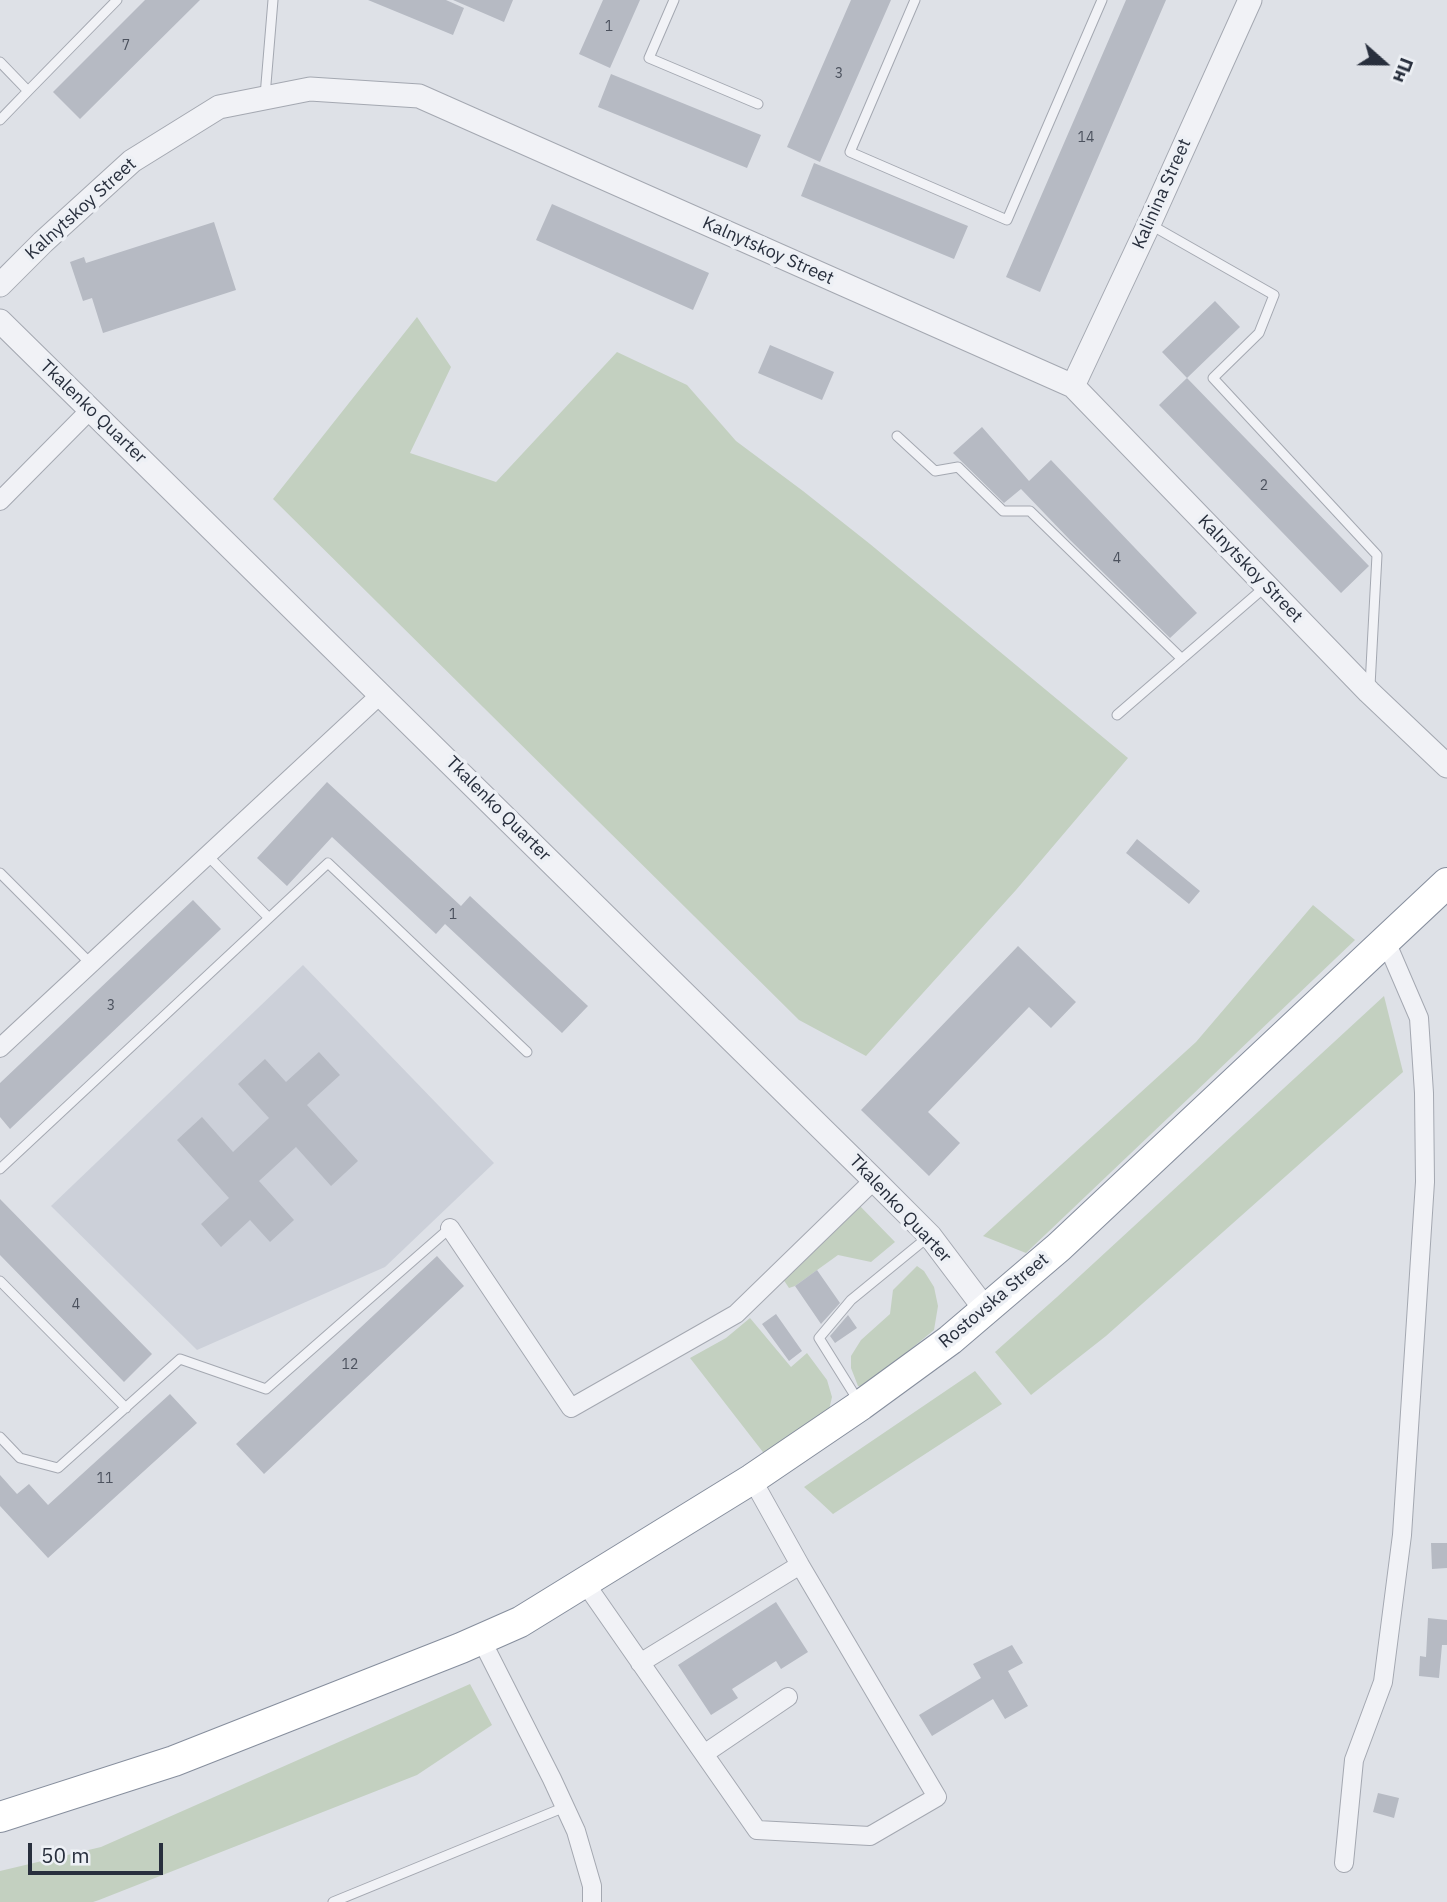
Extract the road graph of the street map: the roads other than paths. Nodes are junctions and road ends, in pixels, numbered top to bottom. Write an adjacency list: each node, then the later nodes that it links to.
1 (117, 0): 8 (lane)
2 (273, 0): 9 (lane)
3 (674, 0): 10 (lane)
4 (915, 0): 5 (lane)
5 (1102, 0)
6 (1250, 0): 12 (street, Kalinina Street)
7 (0, 62): 8 (lane)
8 (28, 91): 11 (lane)
9 (265, 98): 13 (street, Kalnytskoy Street); 15 (street, Kalnytskoy Street)
10 (758, 104)
11 (0, 120)
12 (1149, 224): 15 (street, Kalinina Street); 21 (lane)
13 (0, 285)
14 (0, 321): 16 (street, Tkalenko Quarter)
15 (1073, 386): 19 (street, Kalnytskoy Street)
16 (91, 410): 18 (street); 22 (street, Tkalenko Quarter)
17 (897, 436): 20 (lane)
18 (0, 500)
19 (1266, 586): 20 (lane); 21 (street, Kalnytskoy Street)
20 (1182, 659): 23 (lane)
21 (1369, 692): 24 (street, Kalnytskoy Street)
22 (381, 694): 25 (street); 34 (street, Tkalenko Quarter)
23 (1117, 715)
24 (1447, 766)
25 (207, 856): 28 (lane); 30 (street)
26 (0, 873): 30 (lane)
27 (1447, 883): 29 (highway, Rostovska Street)
28 (270, 918): 32 (lane); 33 (lane)
29 (1385, 939): 38 (highway, Rostovska Street); 51 (street)
30 (91, 964): 31 (street)
31 (0, 1048)
32 (527, 1052)
33 (2, 1164)
34 (874, 1180): 35 (street); 36 (street, Tkalenko Quarter)
35 (450, 1228): 40 (lane)
36 (930, 1236): 38 (street, Tkalenko Quarter); 39 (lane)
37 (0, 1281): 40 (lane)
38 (985, 1309): 39 (highway, Rostovska Street)
39 (861, 1405): 42 (highway, Rostovska Street)
40 (126, 1408): 41 (lane)
41 (0, 1437)
42 (752, 1479): 43 (street); 44 (highway, Rostovska Street)
43 (800, 1565): 46 (street); 48 (street)
44 (585, 1583): 45 (highway, Rostovska Street); 46 (street)
45 (481, 1639): 49 (street); 50 (highway, Rostovska Street)
46 (640, 1663): 48 (street)
47 (788, 1697): 48 (street)
48 (704, 1754)
49 (565, 1807): 52 (lane); 53 (street)
50 (0, 1817)
51 (1344, 1863)
52 (333, 1902)
53 (592, 1902)

